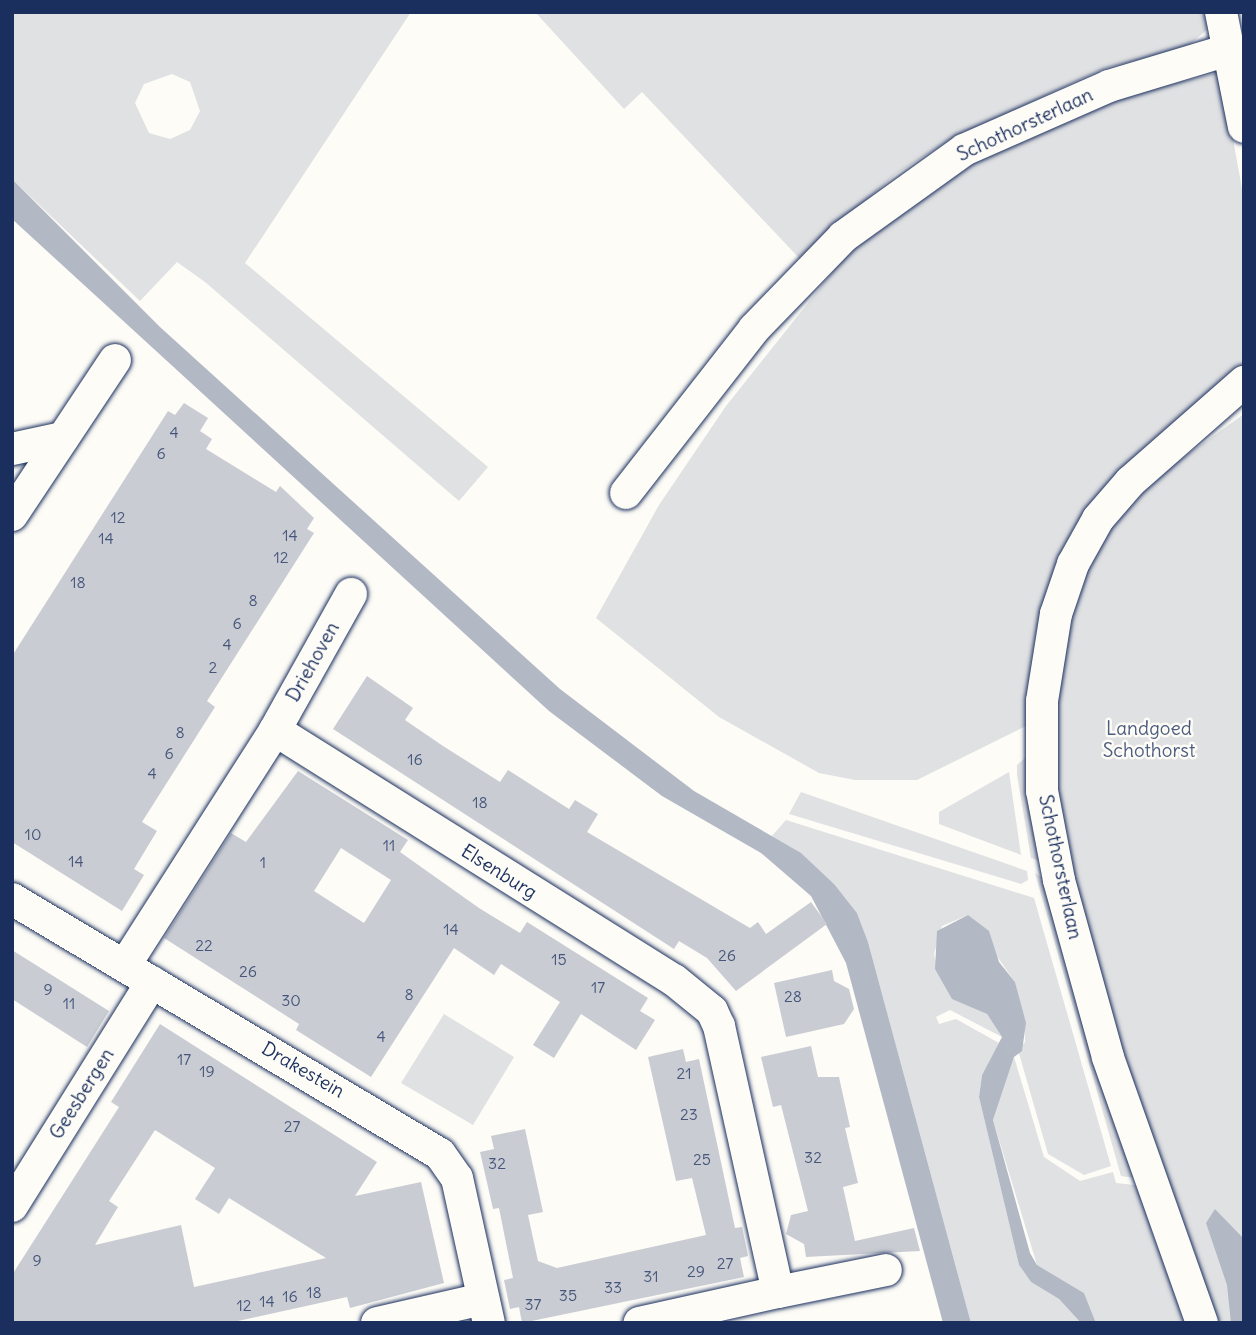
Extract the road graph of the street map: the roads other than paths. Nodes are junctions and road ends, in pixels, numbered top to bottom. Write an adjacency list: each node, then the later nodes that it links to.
1 (1222, 12): 2 (street)
2 (1228, 50): 3 (street); 8 (street, Schothorsterlaan)
3 (1244, 127)
4 (115, 360): 6 (street)
5 (1238, 393): 21 (street, Schothorsterlaan)
6 (63, 438): 7 (street); 9 (street)
7 (12, 449)
8 (626, 493)
9 (12, 515)
10 (351, 594): 11 (street, Driehoven)
11 (275, 730): 13 (street); 17 (street, Elsenburg)
12 (12, 899): 13 (street, Drakestein)
13 (125, 965): 14 (street, Drakestein)
14 (152, 982): 15 (street, Geesbergen); 18 (street, Drakestein)
15 (12, 1206)
16 (886, 1270): 17 (street)
17 (778, 1292): 20 (street)
18 (486, 1311): 19 (street)
19 (377, 1323)
20 (639, 1323)
21 (1202, 1323)

